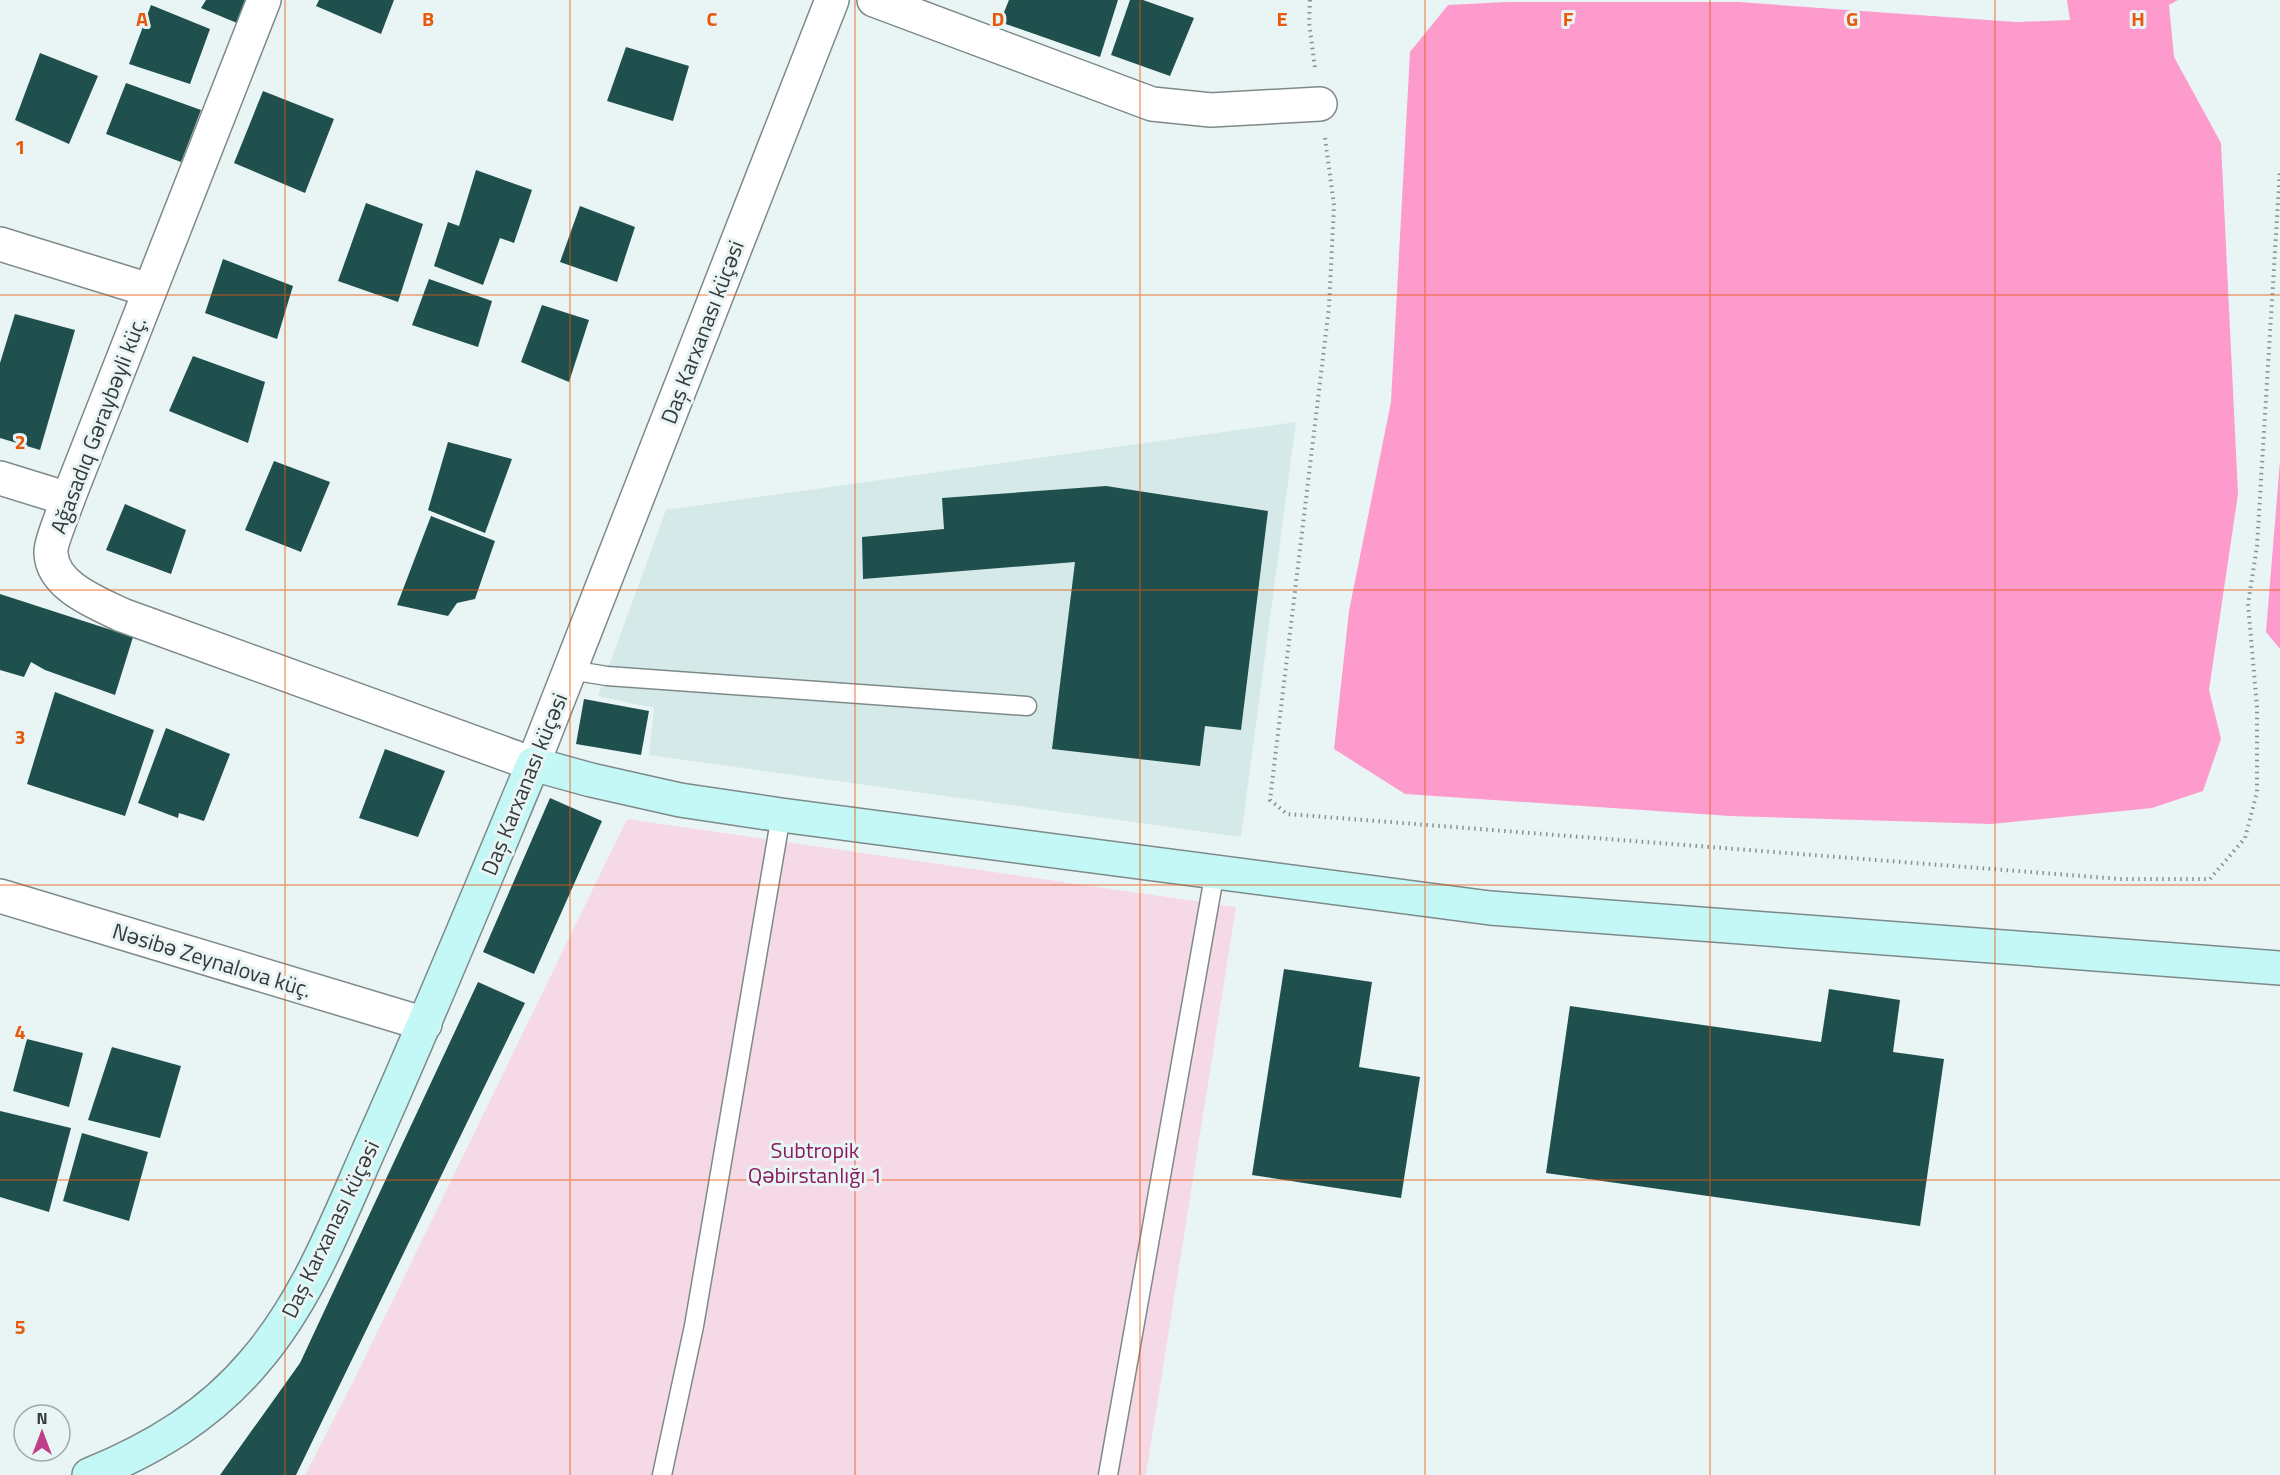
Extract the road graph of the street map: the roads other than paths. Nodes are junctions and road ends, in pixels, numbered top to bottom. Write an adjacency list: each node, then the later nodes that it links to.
1 (264, 0): 6 (street, Ağasadıq Gəraybəyli küç.)
2 (832, 0): 9 (street, Daş Karxanası küçəsi)
3 (874, 0): 4 (street)
4 (1320, 104)
5 (0, 244): 6 (street)
6 (149, 290): 8 (street, Ağasadıq Gəraybəyli küç.)
7 (0, 478): 8 (street)
8 (68, 499): 11 (street, Ağasadıq Gəraybəyli küç.)
9 (570, 670): 10 (lane); 11 (street, Daş Karxanası küçəsi)
10 (1027, 706)
11 (532, 764): 12 (street); 16 (street, Daş Karxanası küçəsi)
12 (781, 815): 13 (street); 18 (lane)
13 (1215, 871): 15 (street); 19 (lane)
14 (0, 896): 16 (street, Nəsibə Zeynalova küç.)
15 (2280, 968)
16 (425, 1024): 17 (street, Daş Karxanası küçəsi)
17 (89, 1475)
18 (662, 1475)
19 (1108, 1475)

